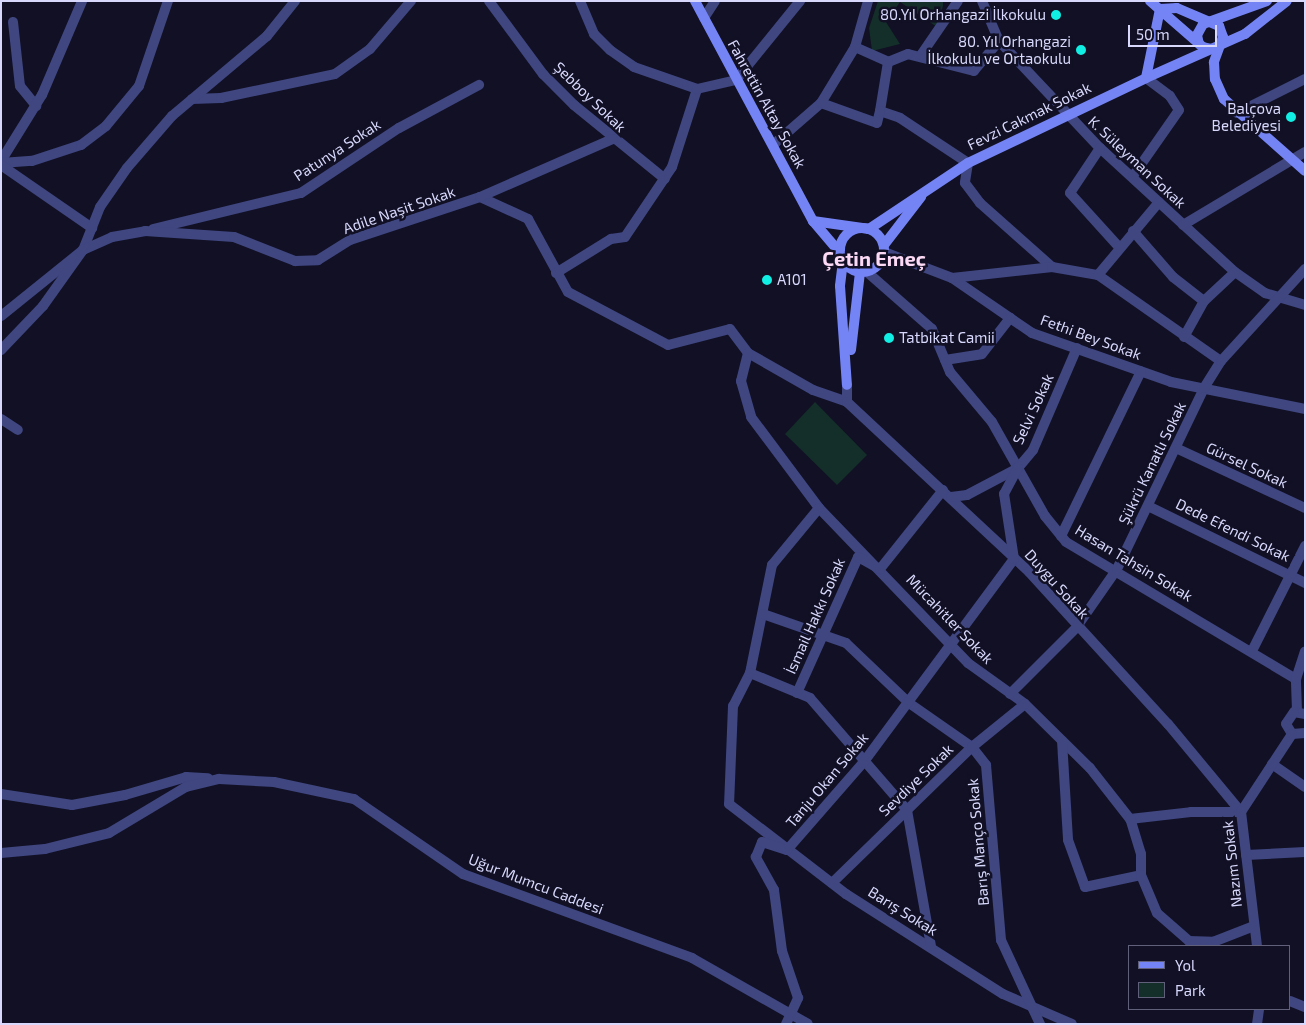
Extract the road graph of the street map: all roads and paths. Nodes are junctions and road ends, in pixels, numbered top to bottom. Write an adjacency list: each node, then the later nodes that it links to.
1 (82, 1): 33 (street)
2 (168, 1): 42 (street)
3 (295, 1): 31 (street)
4 (411, 1): 31 (street)
5 (489, 1): 37 (street, Şebboy Sokak)
6 (580, 1): 30 (street)
7 (695, 1): 17 (street, Fahrettin Altay Sokak)
8 (715, 1): 17 (street)
9 (800, 1): 28 (street)
10 (868, 1): 22 (street)
11 (958, 1): 24 (street)
12 (982, 1): 20 (street, K. Süleyman Sokak)
13 (1150, 1): 16 (street)
14 (1267, 1): 19 (street)
15 (1287, 1): 23 (street, Fevzi Cakmak Sokak)
16 (1160, 8): 19 (street); 21 (street); 26 (street)
17 (704, 18): 28 (street, Fahrettin Altay Sokak)
18 (14, 22): 33 (street)
19 (1207, 23): 21 (street); 23 (street)
20 (999, 41): 24 (street); 36 (street, K. Süleyman Sokak)
21 (1199, 44): 23 (street)
22 (855, 47): 25 (street); 32 (street)
23 (1215, 47): 26 (street, Fevzi Cakmak Sokak); 35 (street)
24 (922, 55): 25 (street)
25 (888, 62): 34 (street)
26 (1146, 78): 36 (street, Fevzi Cakmak Sokak); 45 (street)
27 (1305, 79): 35 (street)
28 (736, 80): 30 (street); 38 (street, Fahrettin Altay Sokak)
29 (478, 85): 54 (street, Patunya Sokak)
30 (697, 89): 46 (street)
31 (192, 99): 52 (street)
32 (821, 103): 34 (street); 38 (street)
33 (36, 106): 42 (street)
34 (880, 111): 43 (street)
35 (1237, 113): 41 (street)
36 (1065, 114): 39 (street, K. Süleyman Sokak); 43 (street, Fevzi Cakmak Sokak)
37 (613, 139): 46 (street, Şebboy Sokak); 48 (street, Adile Naşit Sokak)
38 (774, 144): 50 (street, Fahrettin Altay Sokak)
39 (1100, 148): 45 (street, K. Süleyman Sokak); 56 (street)
40 (1305, 152): 41 (street)
41 (1292, 158): 44 (street); 51 (street)
42 (1, 163): 52 (street)
43 (968, 163): 47 (street, Fevzi Cakmak Sokak); 60 (street)
44 (1305, 171)
45 (1133, 176): 49 (street, K. Süleyman Sokak)
46 (665, 179): 64 (street)
47 (928, 188): 53 (street, Fevzi Cakmak Sokak); 57 (street, Fevzi Cakmak Sokak)
48 (480, 197): 54 (street, Adile Naşit Sokak); 64 (street)
49 (1159, 202): 51 (street, K. Süleyman Sokak); 55 (street)
50 (813, 222): 53 (street); 59 (street, Fahrettin Altay Sokak)
51 (1183, 225): 63 (street, K. Süleyman Sokak)
52 (92, 228): 58 (street)
53 (869, 229): 57 (street); 59 (street)
54 (145, 231): 58 (street, Adile Naşit Sokak)
55 (1133, 231): 56 (street); 68 (street)
56 (1118, 246): 65 (street)
57 (884, 248): 62 (street); 66 (street, Fethi Bey Sokak)
58 (83, 250): 70 (street); 74 (street)
59 (842, 258): 62 (street); 79 (street)
60 (1052, 267): 65 (street); 66 (street)
61 (1305, 269): 67 (street, Şükrü Kanatlı Sokak)
62 (864, 272): 76 (street, Hasan Tahsin Sokak); 79 (street)
63 (1235, 272): 67 (street, K. Süleyman Sokak); 68 (street)
64 (556, 273): 75 (street)
65 (1098, 275): 72 (street)
66 (952, 278): 71 (street, Fethi Bey Sokak)
67 (1278, 296): 69 (street, K. Süleyman Sokak); 77 (street, Şükrü Kanatlı Sokak)
68 (1204, 301): 72 (street)
69 (1305, 305)
70 (1, 316)
71 (1010, 318): 73 (street, Fethi Bey Sokak); 76 (street)
72 (1184, 337): 77 (street)
73 (1077, 348): 78 (street, Fethi Bey Sokak); 86 (street, Selvi Sokak)
74 (1, 350)
75 (748, 353): 81 (street); 90 (street, Mücahitler Sokak)
76 (945, 360): 86 (street, Hasan Tahsin Sokak)
77 (1221, 360): 80 (street, Şükrü Kanatlı Sokak)
78 (1141, 371): 80 (street, Fethi Bey Sokak); 92 (street)
79 (847, 386): 81 (street)
80 (1204, 388): 82 (street, Fethi Bey Sokak); 85 (street, Şükrü Kanatlı Sokak)
81 (847, 402): 87 (street, Duygu Sokak)
82 (1305, 409)
83 (1, 419): 84 (street)
84 (18, 430)
85 (1178, 449): 89 (street, Şükrü Kanatlı Sokak); 91 (street, Gürsel Sokak)
86 (1018, 468): 88 (street, Selvi Sokak); 92 (street, Hasan Tahsin Sokak); 94 (street)
87 (943, 490): 88 (street, Duygu Sokak); 95 (street)
88 (951, 497): 94 (street, Duygu Sokak)
89 (1148, 506): 96 (street, Şükrü Kanatlı Sokak); 97 (street, Dede Efendi Sokak)
90 (819, 508): 95 (street, Mücahitler Sokak); 99 (street)
91 (1305, 508)
92 (1061, 536): 96 (street, Hasan Tahsin Sokak)
93 (1305, 546): 97 (street)
94 (1014, 558): 100 (street, Duygu Sokak); 102 (street, Tanju Okan Sokak)
95 (880, 569): 101 (street, İsmail Hakkı Sokak); 102 (street, Mücahitler Sokak)
96 (1117, 569): 100 (street, Şükrü Kanatlı Sokak); 103 (street, Hasan Tahsin Sokak)
97 (1291, 575): 98 (street, Dede Efendi Sokak); 103 (street)
98 (1305, 583)
99 (763, 614): 101 (street, Barış Manço Sokak); 105 (street)
100 (1076, 628): 108 (street, Şükrü Kanatlı Sokak); 122 (street, Duygu Sokak)
101 (822, 634): 107 (street, İsmail Hakkı Sokak); 109 (street, Barış Manço Sokak)
102 (950, 642): 108 (street, Mücahitler Sokak); 109 (street, Tanju Okan Sokak)
103 (1252, 651): 106 (street, Hasan Tahsin Sokak)
104 (1305, 652): 106 (street)
105 (750, 673): 107 (street); 124 (street, Barış Sokak)
106 (1296, 678): 111 (street)
107 (797, 693): 116 (street)
108 (1010, 694): 110 (street, Mücahitler Sokak)
109 (909, 703): 115 (street, Barış Manço Sokak); 116 (street, Tanju Okan Sokak)
110 (1025, 704): 114 (street, Mücahitler Sokak); 115 (street, Sevdiye Sokak)
111 (1301, 713): 113 (street)
112 (1305, 733): 113 (street)
113 (1292, 734): 117 (street, Nazım Sokak)
114 (1062, 741): 123 (street, Mücahitler Sokak); 128 (street)
115 (972, 747): 121 (street, Sevdiye Sokak); 134 (street, Barış Manço Sokak)
116 (863, 763): 121 (street); 124 (street, Tanju Okan Sokak)
117 (1272, 764): 119 (street); 122 (street, Nazım Sokak)
118 (218, 779): 120 (street); 126 (street, Uğur Mumcu Caddesi); 137 (street, Uğur Mumcu Caddesi)
119 (1305, 787)
120 (1, 794)
121 (907, 810): 129 (street, Sevdiye Sokak); 132 (street)
122 (1241, 812): 123 (street); 127 (street, Nazım Sokak)
123 (1130, 819): 128 (street)
124 (787, 850): 129 (street, Barış Sokak); 137 (street, Tanju Okan Sokak)
125 (1305, 852): 127 (street)
126 (1, 853)
127 (1246, 854): 130 (street, Nazım Sokak)
128 (1141, 875): 130 (street)
129 (832, 883): 132 (street, Barış Sokak)
130 (1254, 926): 131 (street, Nazım Sokak)
131 (1257, 945)
132 (931, 946): 134 (street, Barış Sokak)
133 (1291, 1001): 135 (street)
134 (1032, 1005): 139 (street, Barış Manço Sokak); 140 (street, Barış Sokak)
135 (1304, 1005)
136 (1259, 1010): 141 (street)
137 (788, 1019): 138 (street, Uğur Mumcu Caddesi)
138 (808, 1024)
139 (1040, 1024)
140 (1072, 1024)
141 (1257, 1024)

